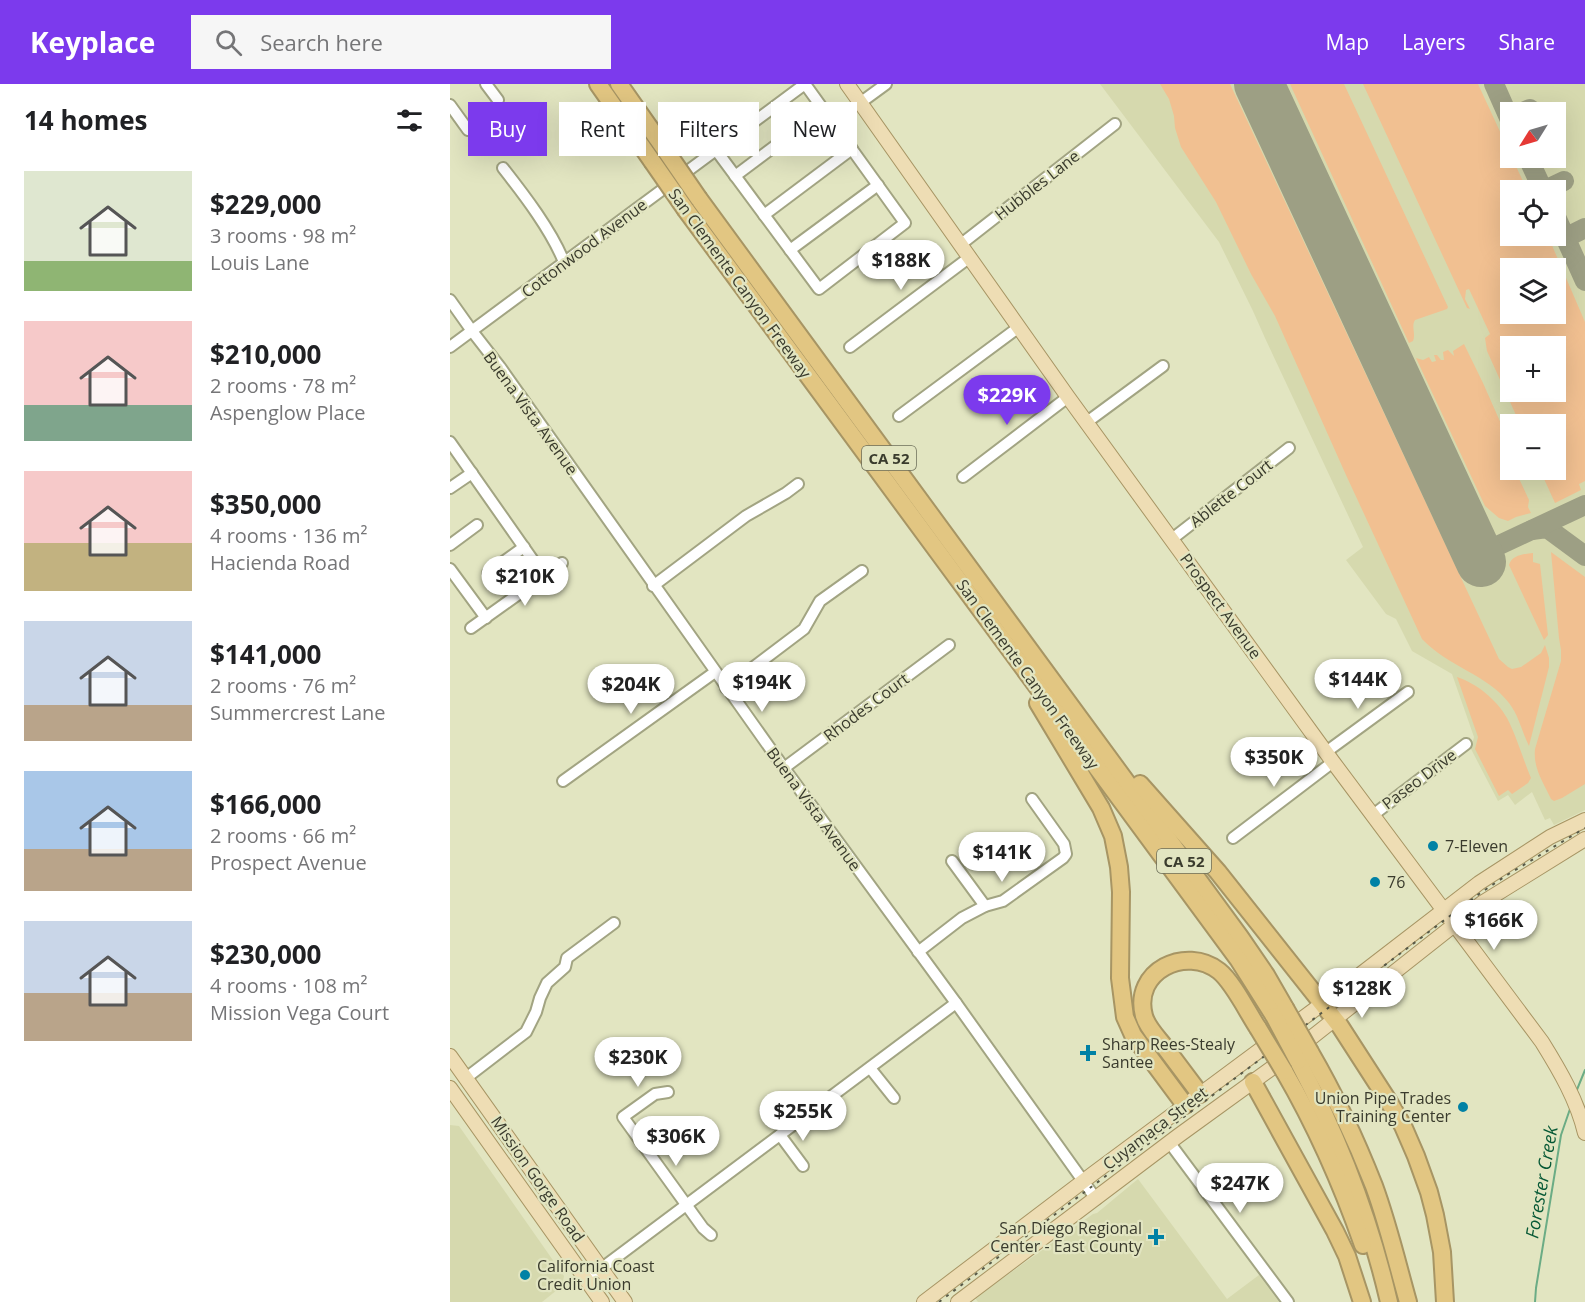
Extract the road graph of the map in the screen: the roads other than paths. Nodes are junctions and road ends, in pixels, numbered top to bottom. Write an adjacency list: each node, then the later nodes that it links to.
1 (486, 84): 7 (street)
2 (598, 84): 22 (highway, San Clemente Canyon Freeway / CA 52, bridge)
3 (620, 84): 22 (highway, San Clemente Canyon Freeway / CA 52, bridge)
4 (805, 84): 8 (street); 11 (street, Cottonwood Avenue)
5 (847, 84): 9 (main road, Prospect Avenue)
6 (886, 84): 9 (street)
7 (498, 100)
8 (818, 102)
9 (860, 104): 24 (main road, Prospect Avenue)
10 (450, 105): 13 (street)
11 (759, 118)
12 (1115, 124): 24 (street, Hubbles Lane)
13 (468, 130)
14 (771, 149): 20 (street)
15 (708, 156): 27 (street, Cottonwood Avenue)
16 (720, 156): 20 (street)
17 (843, 156): 23 (street)
18 (857, 156): 21 (street)
19 (503, 168): 27 (street)
20 (735, 176): 23 (street)
21 (878, 185): 25 (street); 25 (street)
22 (692, 204): 52 (highway, San Clemente Canyon Freeway / CA 52); 60 (highway, San Clemente Canyon Freeway / CA 52)
23 (764, 215): 25 (street)
24 (960, 245): 26 (main road, Prospect Avenue)
25 (790, 250)
26 (970, 257): 29 (main road, Prospect Avenue); 32 (street)
27 (564, 262): 30 (street, Cottonwood Avenue)
28 (450, 300): 30 (street, Buena Vista Avenue)
29 (1019, 327): 34 (main road, Prospect Avenue); 35 (street)
30 (472, 331): 31 (street, Cottonwood Avenue); 53 (street, Buena Vista Avenue)
31 (450, 347)
32 (850, 347)
33 (1163, 366): 36 (street)
34 (1068, 397): 36 (main road, Prospect Avenue); 40 (street)
35 (899, 416)
36 (1087, 422): 44 (main road, Prospect Avenue)
37 (450, 442): 39 (street)
38 (1289, 448): 44 (street, Ablette Court)
39 (472, 473): 42 (street); 46 (street)
40 (963, 477)
41 (798, 484): 53 (street)
42 (450, 488)
43 (477, 525): 45 (street)
44 (1172, 539): 62 (main road, Prospect Avenue)
45 (450, 545)
46 (524, 547): 50 (street); 51 (street)
47 (562, 564): 51 (street)
48 (450, 568): 54 (street)
49 (862, 571): 58 (street)
50 (488, 573)
51 (544, 576): 54 (street)
52 (960, 581): 78 (highway, San Clemente Canyon Freeway / CA 52); 89 (highway)
53 (653, 586): 57 (street, Buena Vista Avenue)
54 (486, 618): 55 (street)
55 (471, 628)
56 (949, 645): 63 (street, Rhodes Court)
57 (715, 672): 58 (street, Buena Vista Avenue); 64 (street)
58 (726, 688): 63 (street, Buena Vista Avenue)
59 (1408, 692): 62 (street)
60 (1079, 717): 77 (highway); 78 (highway, San Clemente Canyon Freeway / CA 52)
61 (1466, 744): 66 (street, Paseo Drive)
62 (1329, 757): 66 (main road, Prospect Avenue); 68 (street)
63 (783, 768): 75 (street, Buena Vista Avenue)
64 (563, 781)
65 (1032, 799): 71 (street)
66 (1373, 814): 72 (main road, Prospect Avenue)
67 (1585, 820): 72 (main road, Cuyamaca Street)
68 (1233, 838)
69 (1585, 839): 74 (main road, Cuyamaca Street)
70 (952, 861): 71 (street)
71 (985, 906): 75 (street)
72 (1443, 910): 74 (main road, Prospect Avenue); 77 (main road, Cuyamaca Street)
73 (614, 923): 83 (street)
74 (1454, 925): 79 (main road, Cuyamaca Street); 90 (main road, Prospect Avenue)
75 (918, 952): 76 (street, Buena Vista Avenue)
76 (956, 1003): 82 (street); 94 (street, Buena Vista Avenue)
77 (1322, 1004): 79 (highway); 87 (main road, Cuyamaca Street)
78 (1279, 1012): 81 (highway, San Clemente Canyon Freeway / CA 52, bridge)
79 (1335, 1020): 84 (main road, Cuyamaca Street); 109 (highway)
80 (450, 1056): 83 (main road, Mission Gorge Road)
81 (1304, 1057): 107 (highway, San Clemente Canyon Freeway / CA 52); 108 (highway, San Clemente Canyon Freeway / CA 52)
82 (870, 1068): 88 (street); 91 (street)
83 (466, 1078): 85 (main road); 98 (main road, Mission Gorge Road)
84 (1253, 1082): 92 (main road, Cuyamaca Street); 105 (highway)
85 (450, 1089): 99 (main road, Mission Gorge Road)
86 (668, 1092): 96 (street)
87 (1200, 1094): 89 (main road, Cuyamaca Street); 106 (highway, bridge)
88 (894, 1098)
89 (1185, 1105): 94 (main road, Cuyamaca Street)
90 (1585, 1133)
91 (780, 1135): 93 (street); 96 (street)
92 (1169, 1142): 95 (main road, Cuyamaca Street); 104 (street)
93 (803, 1166)
94 (1084, 1181): 95 (street, Buena Vista Avenue); 102 (main road, Cuyamaca Street)
95 (1096, 1198): 103 (main road, Cuyamaca Street)
96 (686, 1206): 97 (street); 98 (street)
97 (711, 1235)
98 (601, 1269): 99 (street); 101 (main road, Mission Gorge Road)
99 (586, 1280): 100 (main road, Mission Gorge Road)
100 (602, 1302)
101 (625, 1302)
102 (924, 1302)
103 (958, 1302)
104 (1288, 1302)
105 (1362, 1302)
106 (1380, 1302)
107 (1389, 1302)
108 (1408, 1302)
109 (1445, 1302)

